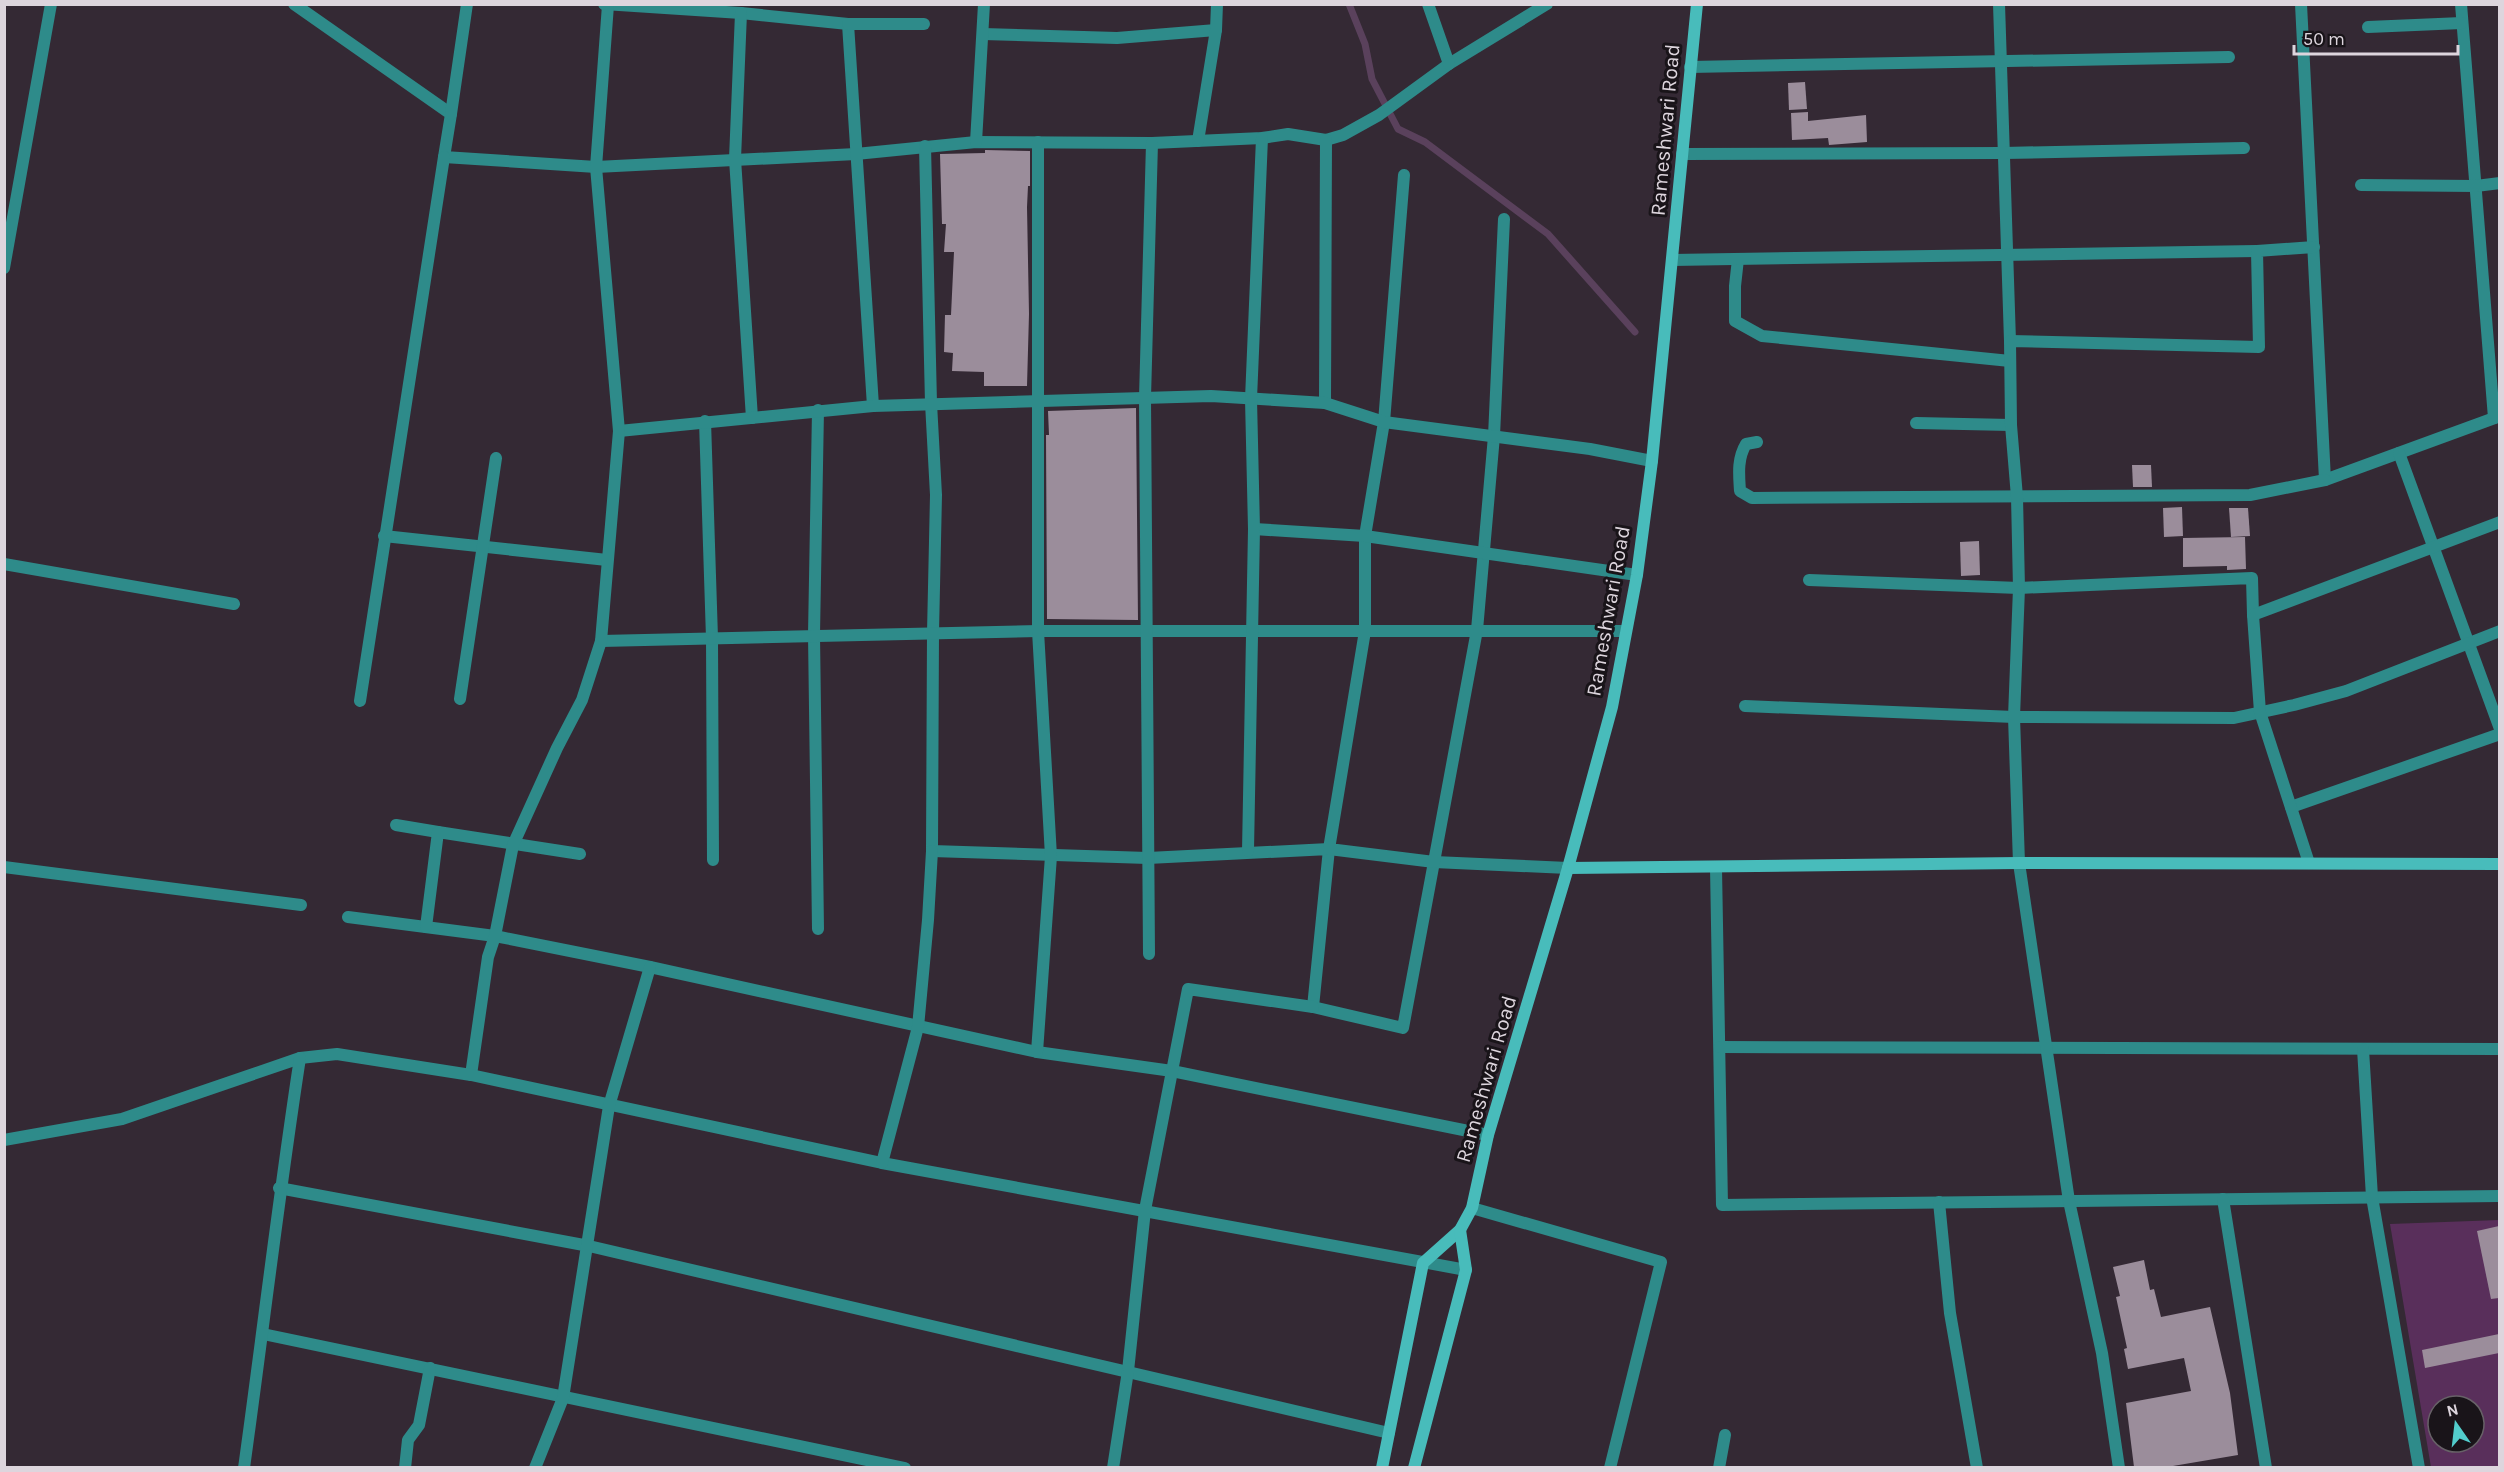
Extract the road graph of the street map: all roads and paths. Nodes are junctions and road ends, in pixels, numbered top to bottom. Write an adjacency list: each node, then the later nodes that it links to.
1 (51, 4): 50 (street)
2 (294, 4): 25 (street)
3 (467, 4): 25 (street)
4 (604, 4): 13 (street)
5 (984, 4): 20 (street)
6 (1217, 4): 19 (street)
7 (1428, 4): 23 (street)
8 (1547, 4): 23 (street)
9 (1697, 4): 24 (main road, Rameshwari Road)
10 (1999, 4): 22 (street)
11 (2301, 4): 45 (street)
12 (2461, 4): 15 (street)
13 (608, 5): 14 (street); 39 (street)
14 (741, 13): 16 (street); 38 (street)
15 (2462, 23): 18 (street); 43 (street)
16 (848, 24): 17 (street); 35 (street)
17 (924, 24)
18 (2368, 27)
19 (1216, 30): 20 (street); 28 (street)
20 (983, 34): 29 (street)
21 (2229, 57): 22 (street)
22 (1999, 61): 24 (street); 34 (street)
23 (1449, 64): 27 (street)
24 (1690, 67): 36 (main road, Rameshwari Road)
25 (451, 114): 37 (street)
26 (1262, 138): 27 (street); 28 (street); 54 (street)
27 (1326, 140): 56 (street)
28 (1198, 141): 31 (street)
29 (976, 142): 30 (street); 32 (street)
30 (1038, 142): 31 (street); 55 (street)
31 (1152, 143): 53 (street)
32 (925, 146): 35 (street); 57 (street)
33 (2244, 148): 34 (street)
34 (2004, 153): 36 (street); 47 (street)
35 (856, 154): 38 (street); 58 (street)
36 (1682, 154): 49 (main road, Rameshwari Road)
37 (444, 157): 39 (street); 76 (street)
38 (735, 159): 39 (street); 61 (street)
39 (596, 167): 66 (street)
40 (1404, 175): 63 (street)
41 (2499, 183): 43 (street)
42 (2361, 185): 43 (street)
43 (2475, 186): 60 (street)
44 (1503, 219): 67 (street)
45 (2314, 247): 46 (street); 72 (street)
46 (2257, 250): 47 (street); 51 (street)
47 (2008, 254): 48 (street); 51 (street)
48 (1738, 259): 49 (street); 52 (street)
49 (1672, 260): 71 (main road, Rameshwari Road)
50 (4, 268)
51 (2010, 341): 52 (street)
52 (2010, 361): 65 (street)
53 (1145, 398): 54 (street); 55 (street); 88 (street)
54 (1251, 399): 56 (street); 75 (street)
55 (1037, 401): 57 (street); 90 (street)
56 (1325, 403): 63 (street)
57 (931, 404): 58 (street); 95 (street)
58 (873, 406): 59 (street)
59 (818, 411): 61 (street); 96 (street)
60 (2497, 417): 69 (street)
61 (752, 418): 62 (street)
62 (705, 422): 66 (street); 97 (street)
63 (1384, 422): 67 (street); 77 (street)
64 (1916, 423): 65 (street)
65 (2011, 425): 73 (street)
66 (620, 431): 81 (street)
67 (1494, 436): 71 (street); 80 (street)
68 (1757, 442): 73 (street)
69 (2399, 453): 72 (street); 79 (street)
70 (496, 458): 78 (street)
71 (1652, 461): 83 (main road, Rameshwari Road)
72 (2325, 480): 73 (street)
73 (2017, 497): 85 (street)
74 (2499, 522): 79 (street)
75 (1254, 529): 77 (street); 91 (street)
76 (384, 536): 78 (street); 101 (street)
77 (1365, 536): 80 (street); 92 (street)
78 (484, 547): 81 (street); 100 (street)
79 (2434, 549): 87 (street); 99 (street)
80 (1485, 553): 83 (street); 89 (street)
81 (607, 560): 98 (street)
82 (4, 564): 86 (street)
83 (1637, 575): 93 (main road, Rameshwari Road)
84 (1809, 580): 85 (street)
85 (2019, 588): 87 (street); 104 (street)
86 (234, 604)
87 (2253, 615): 103 (street)
88 (1148, 630): 90 (street); 91 (street); 116 (street)
89 (1477, 630): 92 (street); 93 (street); 118 (street)
90 (1038, 631): 95 (street); 115 (street)
91 (1251, 631): 92 (street); 113 (street)
92 (1365, 631): 111 (street)
93 (1625, 631): 123 (main road, Rameshwari Road)
94 (2499, 631): 99 (street)
95 (933, 633): 96 (street); 112 (street)
96 (813, 635): 97 (street); 128 (street)
97 (712, 638): 98 (street); 117 (street)
98 (601, 640): 110 (street)
99 (2469, 644): 103 (street); 105 (street)
100 (460, 699)
101 (360, 701)
102 (1745, 706): 104 (street)
103 (2260, 712): 104 (street); 107 (street)
104 (2014, 717): 119 (street)
105 (2499, 729)
106 (2499, 734): 107 (street)
107 (2291, 807): 120 (street)
108 (396, 825): 109 (street)
109 (438, 832): 110 (street); 127 (street)
110 (513, 845): 114 (street); 129 (street)
111 (1329, 849): 113 (street); 118 (street); 132 (street)
112 (932, 851): 115 (street); 133 (street)
113 (1248, 851): 116 (street)
114 (580, 854)
115 (1051, 856): 116 (street); 138 (street)
116 (1148, 858): 130 (street)
117 (713, 860)
118 (1434, 862): 123 (street); 132 (street)
119 (2019, 863): 120 (main road); 124 (main road); 135 (street)
120 (2309, 863): 121 (main road)
121 (2499, 864)
122 (4, 867): 125 (street)
123 (1568, 868): 124 (main road); 143 (main road, Rameshwari Road)
124 (1716, 868): 134 (street)
125 (301, 905)
126 (348, 917): 127 (street)
127 (426, 927): 129 (street)
128 (818, 929)
129 (495, 936): 131 (street); 141 (street)
130 (1149, 954)
131 (650, 967): 133 (street); 142 (street)
132 (1313, 1007): 140 (street)
133 (918, 1027): 138 (street); 145 (street)
134 (1720, 1047): 135 (street); 151 (street)
135 (2046, 1048): 136 (street); 150 (street)
136 (2363, 1049): 137 (street); 148 (street)
137 (2499, 1049)
138 (1037, 1052): 140 (street)
139 (300, 1058): 141 (street); 144 (street); 146 (street)
140 (1172, 1071): 143 (street); 153 (street)
141 (471, 1075): 142 (street)
142 (609, 1106): 145 (street); 155 (street)
143 (1488, 1135): 152 (main road, Rameshwari Road)
144 (4, 1140)
145 (882, 1163): 153 (street)
146 (279, 1188): 155 (street); 158 (street)
147 (2499, 1196): 148 (street)
148 (2372, 1197): 149 (street); 176 (street)
149 (2223, 1199): 150 (street); 175 (street)
150 (2069, 1201): 151 (street); 174 (street)
151 (1940, 1202): 173 (street)
152 (1472, 1208): 154 (main road, Rameshwari Road); 171 (street)
153 (1145, 1210): 156 (street); 160 (street)
154 (1460, 1230): 156 (main road, Rameshwari Road); 157 (main road)
155 (589, 1246): 160 (street); 161 (street)
156 (1423, 1263): 157 (street); 162 (main road)
157 (1466, 1270): 170 (main road)
158 (263, 1334): 159 (street); 164 (street)
159 (430, 1368): 161 (street); 165 (street)
160 (1126, 1371): 162 (street); 168 (street)
161 (563, 1398): 166 (street); 167 (street)
162 (1389, 1433): 169 (main road)
163 (1725, 1435): 172 (street)
164 (244, 1467)
165 (405, 1467)
166 (535, 1467)
167 (905, 1467)
168 (1113, 1467)
169 (1382, 1467)
170 (1414, 1467)
171 (1610, 1467)
172 (1719, 1467)
173 (1977, 1467)
174 (2120, 1467)
175 (2266, 1467)
176 (2419, 1467)

